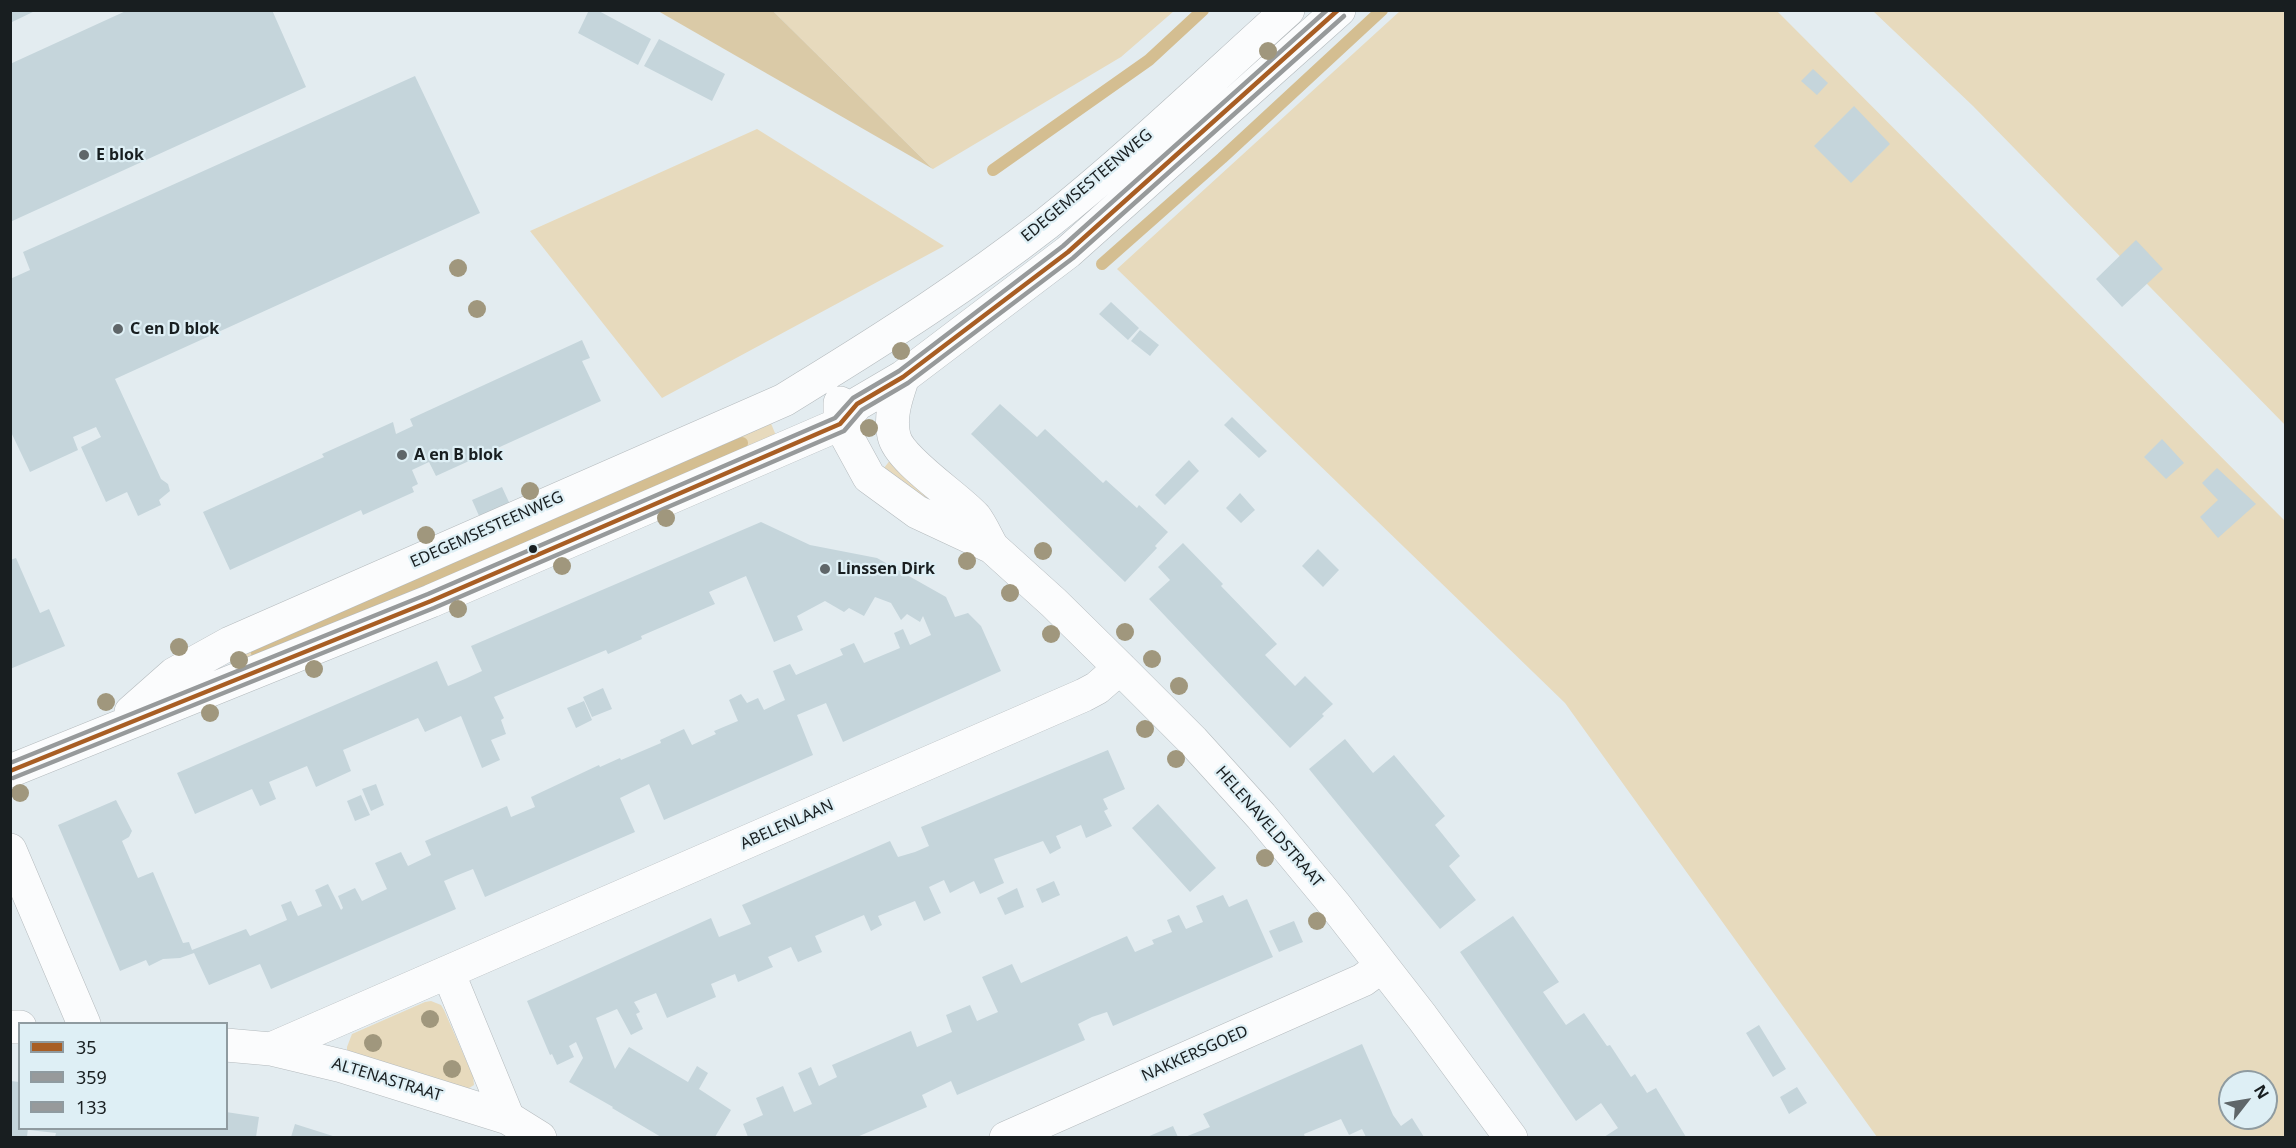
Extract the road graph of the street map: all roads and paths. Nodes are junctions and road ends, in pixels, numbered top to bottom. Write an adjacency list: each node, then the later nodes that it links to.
1 (1288, 10): 3 (street, EDEGEMSESTEENWEG)
2 (1339, 10): 4 (street, EDEGEMSESTEENWEG)
3 (994, 262): 4 (street); 5 (street, EDEGEMSESTEENWEG)
4 (1019, 288): 6 (street, EDEGEMSESTEENWEG)
5 (873, 346): 7 (street, EDEGEMSESTEENWEG); 10 (street, EDEGEMSESTEENWEG)
6 (903, 377): 7 (street, EDEGEMSESTEENWEG); 8 (street, HELENAVELDSTRAAT)
7 (840, 424): 8 (street, HELENAVELDSTRAAT); 10 (street, EDEGEMSESTEENWEG)
8 (992, 547): 9 (street, HELENAVELDSTRAAT)
9 (1120, 668): 13 (street, HELENAVELDSTRAAT); 14 (street, ABELENLAAN)
10 (115, 728): 11 (street, EDEGEMSESTEENWEG)
11 (10, 771)
12 (10, 850): 15 (street)
13 (1382, 966): 20 (street, NAKKERSGOED); 21 (street, HELENAVELDSTRAAT)
14 (448, 972): 17 (street, ABELENLAAN); 18 (street)
15 (84, 1022)
16 (228, 1045): 17 (street, ALTENASTRAAT)
17 (271, 1049): 18 (street, ALTENASTRAAT)
18 (508, 1118): 19 (street, ALTENASTRAAT)
19 (540, 1137)
20 (1006, 1137)
21 (1511, 1137)

